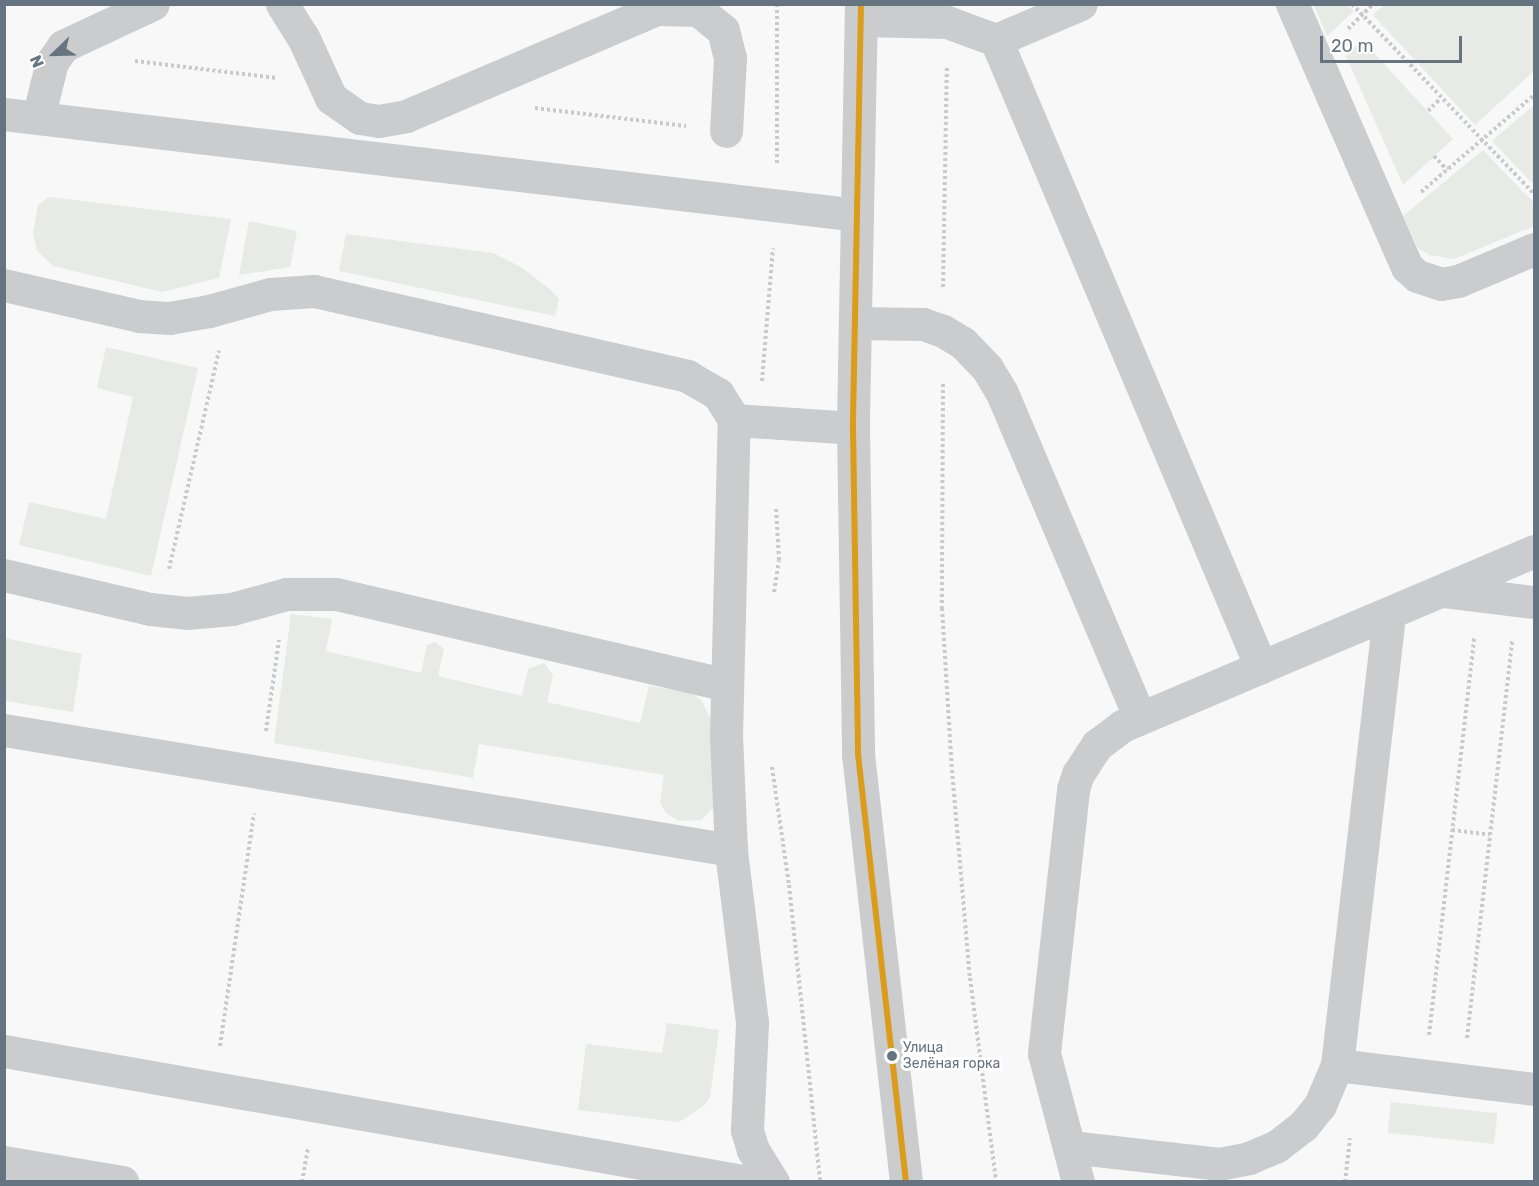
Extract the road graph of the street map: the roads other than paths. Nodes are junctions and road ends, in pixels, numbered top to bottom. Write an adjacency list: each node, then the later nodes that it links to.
1 (153, 4): 9 (street)
2 (282, 4): 5 (street)
3 (1081, 4): 7 (street)
4 (1292, 4): 12 (street)
5 (663, 7): 10 (street)
6 (861, 12): 7 (street); 11 (street)
7 (996, 40): 22 (street)
8 (4, 114): 9 (street)
9 (38, 118): 11 (street)
10 (726, 130)
11 (857, 215): 14 (street)
12 (1534, 249)
13 (4, 285): 15 (street)
14 (855, 323): 16 (street); 24 (street)
15 (747, 421): 16 (street); 23 (street)
16 (853, 428): 35 (street)
17 (1534, 551): 19 (street)
18 (4, 575): 23 (street)
19 (1441, 591): 20 (street); 21 (street)
20 (1526, 601)
21 (1389, 613): 22 (street); 28 (street)
22 (1261, 667): 24 (street)
23 (727, 685): 26 (street)
24 (1140, 718): 30 (street)
25 (4, 730): 26 (street)
26 (731, 850): 34 (street)
27 (4, 1051): 33 (street)
28 (1337, 1065): 29 (street); 30 (street)
29 (1534, 1089)
30 (1070, 1147): 36 (street)
31 (4, 1161): 32 (street)
32 (122, 1182)
33 (749, 1182)
34 (773, 1182)
35 (906, 1182)
36 (1078, 1182)

